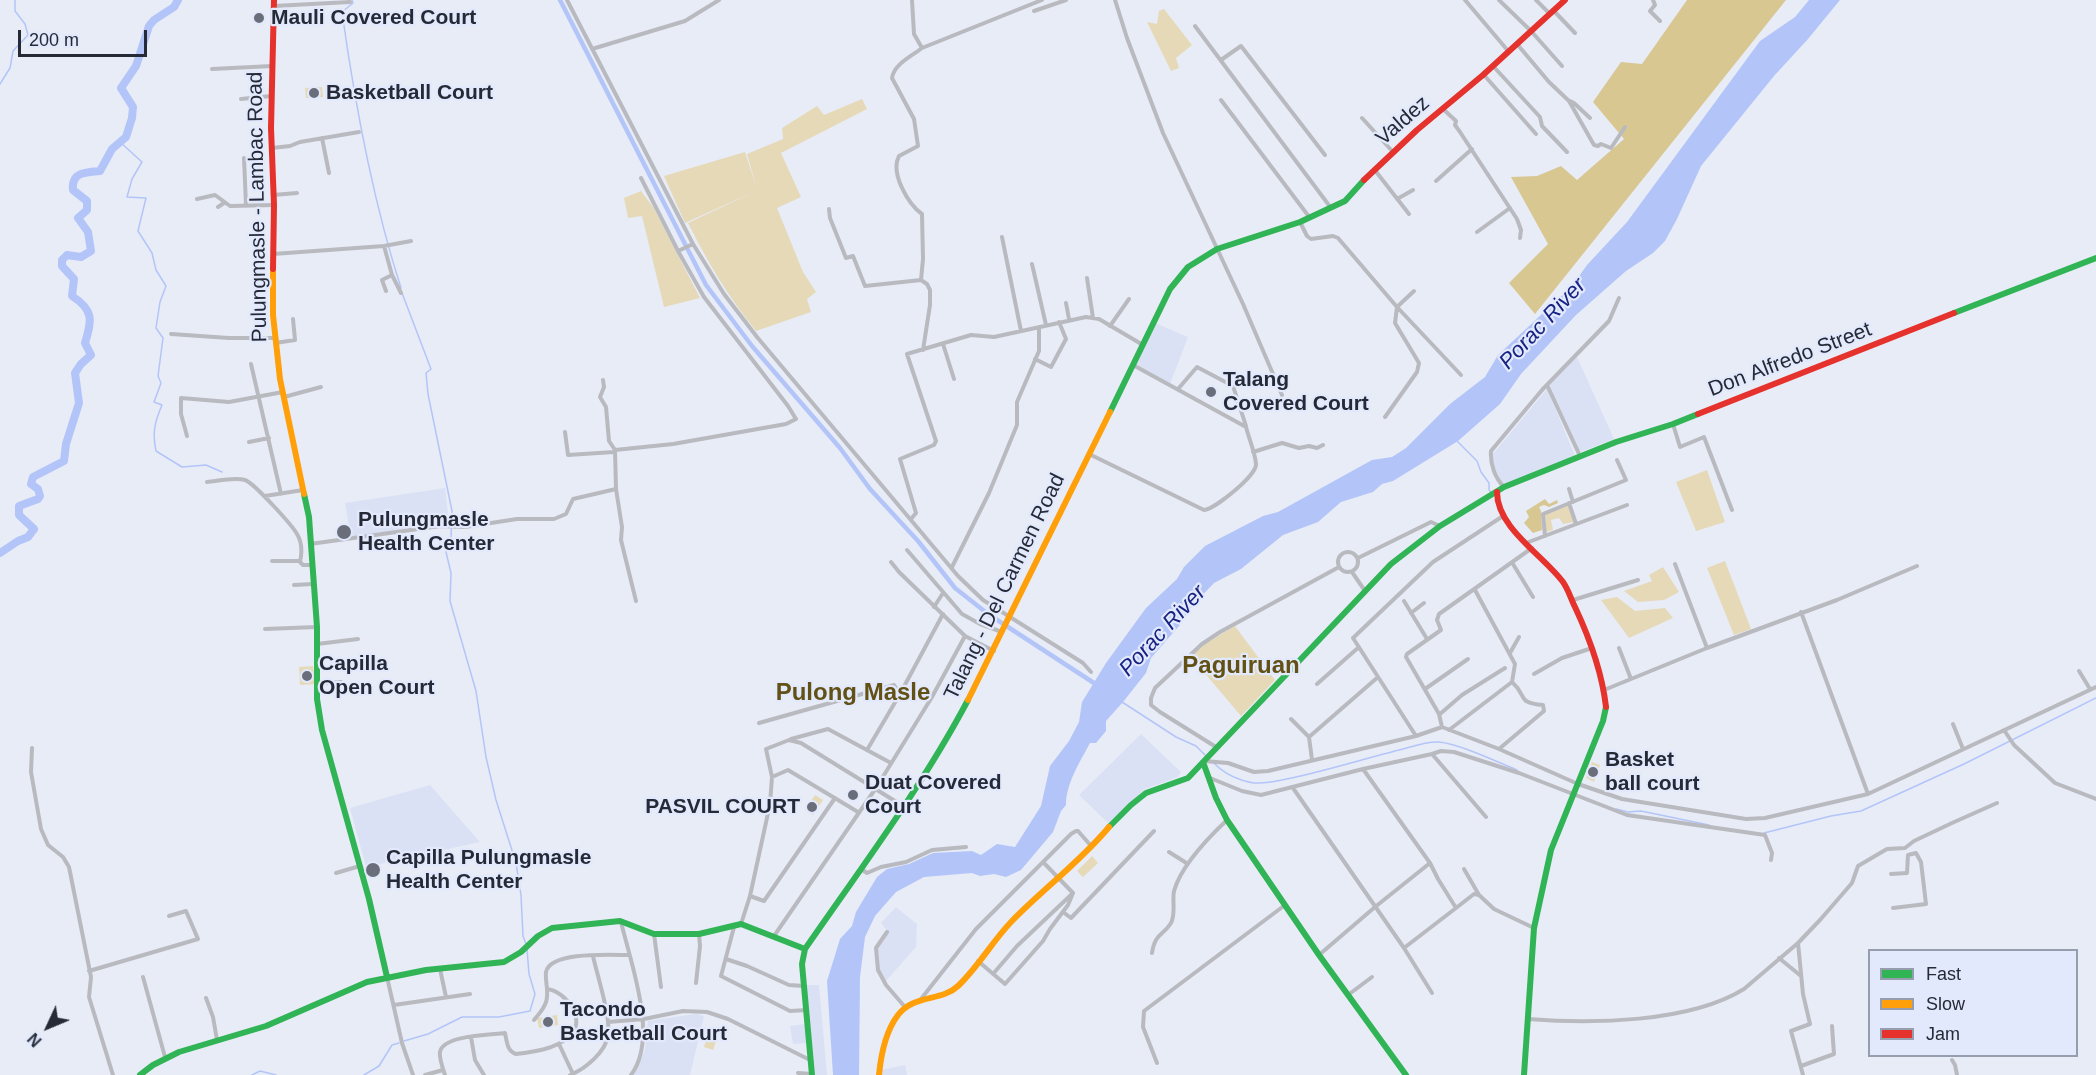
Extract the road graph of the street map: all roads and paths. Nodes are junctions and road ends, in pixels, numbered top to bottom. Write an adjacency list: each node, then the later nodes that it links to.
1 (567, 0): 22 (street)
2 (718, 0): 22 (street)
3 (912, 0): 21 (street)
4 (1042, 0): 21 (street)
5 (1066, 0): 14 (street)
6 (1115, 0): 73 (street)
7 (1466, 0): 23 (street)
8 (1499, 0): 18 (street)
9 (1536, 0): 15 (street)
10 (1565, 0): 15 (street, Valdez)
11 (1653, 0): 16 (street)
12 (350, 2): 13 (street)
13 (273, 3): 25 (street, Pulungmasle - Lambac Road)
14 (1034, 11)
15 (1551, 12): 18 (street, Valdez); 19 (street)
16 (1660, 21)
17 (1195, 26): 24 (street)
18 (1531, 31): 20 (street, Valdez); 27 (street)
19 (1575, 33)
20 (1517, 45): 23 (street, Valdez); 33 (street)
21 (922, 48): 80 (street)
22 (592, 49): 71 (street)
23 (1509, 52): 26 (street, Valdez)
24 (1221, 60): 45 (street); 60 (street)
25 (272, 66): 28 (street); 30 (street, Pulungmasle - Lambac Road)
26 (1493, 66): 29 (street, Valdez); 44 (street)
27 (1562, 66)
28 (212, 69)
29 (1484, 75): 34 (street, Valdez); 39 (street)
30 (271, 96): 31 (street); 41 (street, Pulungmasle - Lambac Road)
31 (241, 99)
32 (1221, 100): 64 (street)
33 (1569, 101): 36 (street); 37 (street)
34 (1443, 109): 42 (street); 43 (street, Valdez)
35 (1362, 118): 43 (street)
36 (1590, 118)
37 (1625, 127)
38 (359, 132): 40 (street)
39 (1536, 134)
40 (322, 138): 41 (street); 48 (street)
41 (272, 148): 53 (street, Pulungmasle - Lambac Road)
42 (1472, 149): 50 (street); 61 (street)
43 (1393, 152): 47 (street, Valdez)
44 (1567, 152)
45 (1325, 155)
46 (244, 158): 57 (street)
47 (1374, 169): 55 (street); 60 (street, Valdez)
48 (329, 173)
49 (641, 178): 74 (street)
50 (1436, 181)
51 (1413, 190): 55 (street)
52 (297, 194): 53 (street)
53 (273, 195): 58 (street, Pulungmasle - Lambac Road)
54 (197, 199): 56 (street)
55 (1397, 199): 63 (street)
56 (224, 203): 57 (street); 59 (street)
57 (246, 205): 58 (street)
58 (274, 205): 75 (street, Pulungmasle - Lambac Road)
59 (218, 207)
60 (1331, 208): 64 (street, Valdez)
61 (1510, 208): 66 (street); 68 (street)
62 (830, 209): 80 (street)
63 (1409, 214)
64 (1310, 218): 65 (street, Valdez)
65 (1300, 222): 69 (street, Valdez); 87 (street)
66 (1477, 232)
67 (1002, 237): 95 (street)
68 (1520, 238)
69 (1248, 239): 73 (street, Talang - Del Carmen Road)
70 (411, 241): 72 (street)
71 (691, 245): 74 (street); 138 (street)
72 (387, 246): 75 (street); 78 (street)
73 (1217, 249): 99 (street, Talang - Del Carmen Road); 111 (street)
74 (680, 250): 121 (street)
75 (273, 254): 97 (street, Pulungmasle - Lambac Road)
76 (2096, 258): 114 (street, Don Alfredo Street)
77 (1032, 264): 92 (street)
78 (392, 275): 81 (street); 83 (street)
79 (1087, 278): 88 (street)
80 (921, 280): 100 (street)
81 (386, 291)
82 (1414, 291): 87 (street)
83 (401, 293)
84 (1619, 298): 107 (street)
85 (1129, 299): 93 (street)
86 (1066, 303): 90 (street)
87 (1397, 307): 104 (street); 113 (street)
88 (1093, 318): 90 (street); 93 (street)
89 (293, 319): 97 (street)
90 (1069, 320): 91 (street)
91 (1059, 322): 92 (street); 101 (street)
92 (1046, 325): 94 (street)
93 (1110, 326): 99 (street)
94 (1039, 327): 95 (street); 101 (street)
95 (1021, 331): 98 (street)
96 (171, 334): 97 (street)
97 (275, 340): 110 (street, Pulungmasle - Lambac Road)
98 (943, 344): 100 (street); 105 (street)
99 (1143, 345): 103 (street, Talang - Del Carmen Road)
100 (923, 350): 138 (street)
101 (1035, 359): 155 (street)
102 (251, 364): 112 (street)
103 (1133, 366): 109 (street); 123 (street, Talang - Del Carmen Road)
104 (1461, 375)
105 (954, 379)
106 (603, 380): 121 (street)
107 (1547, 385): 124 (street); 127 (street)
108 (321, 387): 110 (street)
109 (1178, 389): 115 (street); 115 (street)
110 (283, 395): 112 (street); 130 (street, Pulungmasle - Lambac Road)
111 (1282, 395)
112 (260, 397): 117 (street); 118 (street)
113 (1385, 417)
114 (1673, 424): 124 (street, Don Alfredo Street); 136 (street)
115 (1246, 427): 122 (street)
116 (565, 432): 121 (street)
117 (187, 436)
118 (269, 438): 119 (street); 132 (street)
119 (249, 442)
120 (1323, 445): 122 (street)
121 (615, 451): 128 (street)
122 (1253, 452): 123 (street)
123 (1089, 454): 172 (street, Talang - Del Carmen Road)
124 (1580, 456): 127 (street, Don Alfredo Street)
125 (1617, 459): 134 (street)
126 (207, 482): 133 (street)
127 (1504, 487): 131 (street, Don Alfredo Street)
128 (616, 489): 143 (street); 165 (street)
129 (1569, 489): 134 (street)
130 (303, 490): 132 (street); 143 (street, Pulungmasle - Lambac Road)
131 (1497, 492): 137 (street); 140 (street, Don Alfredo Street)
132 (281, 494): 133 (street)
133 (264, 497): 148 (street)
134 (1571, 502): 139 (street); 141 (street)
135 (1627, 505): 139 (street)
136 (1732, 510)
137 (1503, 516): 142 (street); 181 (street)
138 (911, 519): 155 (street)
139 (1576, 524): 141 (street)
140 (1440, 526): 146 (street); 161 (street, Don Alfredo Street)
141 (1545, 536): 142 (street)
142 (1526, 543): 144 (street)
143 (310, 544): 152 (street, Pulungmasle - Lambac Road)
144 (1532, 548): 150 (street); 164 (street)
145 (907, 550): 162 (street)
146 (1358, 558): 154 (street); 156 (street)
147 (272, 561): 148 (street)
148 (300, 562): 152 (street)
149 (891, 562): 168 (street)
150 (1513, 564): 160 (street); 163 (street)
151 (1675, 564): 184 (street)
152 (312, 566): 158 (street, Pulungmasle - Lambac Road)
153 (1917, 566): 169 (street)
154 (1339, 567): 156 (street); 217 (street)
155 (951, 568): 172 (street)
156 (1352, 572): 161 (street)
157 (1638, 580): 164 (street)
158 (313, 584): 159 (street); 173 (street, Pulungmasle - Lambac Road)
159 (294, 585)
160 (1475, 590): 179 (street); 186 (street)
161 (1365, 591): 217 (street, Don Alfredo Street)
162 (943, 593): 168 (street); 175 (street)
163 (1533, 597)
164 (1573, 600): 182 (street)
165 (636, 601)
166 (1404, 601): 170 (street)
167 (1424, 603): 170 (street)
168 (934, 607): 171 (street)
169 (1801, 612): 184 (street); 228 (street)
170 (1412, 613): 179 (street)
171 (943, 614): 176 (street); 202 (street)
172 (1008, 619): 175 (street, Talang - Del Carmen Road); 190 (street)
173 (316, 627): 174 (street); 180 (street, Pulungmasle - Lambac Road)
174 (265, 629)
175 (1003, 630): 185 (street, Talang - Del Carmen Road)
176 (965, 636): 185 (street); 221 (street)
177 (1519, 637): 186 (street)
178 (358, 639): 180 (street)
179 (1427, 639): 199 (street)
180 (317, 644): 196 (street, Pulungmasle - Lambac Road)
181 (1359, 647): 192 (street); 197 (street)
182 (1592, 648): 191 (street); 201 (street)
183 (1619, 648): 193 (street)
184 (1707, 648): 193 (street)
185 (994, 651): 233 (street, Talang - Del Carmen Road)
186 (1509, 654): 195 (street)
187 (1468, 659): 199 (street)
188 (1505, 668): 203 (street)
189 (2079, 671): 200 (street)
190 (1091, 672)
191 (1534, 674)
192 (1378, 676): 210 (street); 211 (street)
193 (1631, 679): 201 (street)
194 (341, 682): 196 (street)
195 (1512, 682): 208 (street); 214 (street)
196 (317, 684): 245 (street, Pulungmasle - Lambac Road)
197 (1317, 684)
198 (2096, 687): 200 (street)
199 (1425, 689): 203 (street)
200 (2090, 689): 209 (street)
201 (1604, 690): 225 (street)
202 (900, 694): 205 (street); 216 (street)
203 (1439, 714): 207 (street)
204 (1291, 719): 211 (street)
205 (759, 723)
206 (1953, 723): 215 (street)
207 (1442, 727): 208 (street); 210 (street)
208 (1449, 729): 214 (street)
209 (2005, 731): 215 (street); 231 (street)
210 (1416, 736): 219 (street)
211 (1309, 737): 219 (street)
212 (789, 740): 216 (street); 223 (street); 226 (street)
213 (32, 748): 278 (street)
214 (1499, 749): 225 (street)
215 (1963, 749): 228 (street)
216 (867, 750): 221 (street)
217 (1214, 750): 220 (street, Don Alfredo Street)
218 (1432, 754): 222 (street); 229 (street); 235 (street)
219 (1312, 760): 220 (street)
220 (1205, 761): 224 (street); 239 (street, Don Alfredo Street)
221 (891, 763): 226 (street)
222 (1364, 769): 227 (street); 243 (street)
223 (772, 777): 230 (street); 253 (street)
224 (1210, 778): 227 (street); 236 (street)
225 (1578, 785): 228 (street); 229 (street)
226 (876, 788): 233 (street); 234 (street)
227 (1293, 788): 255 (street)
228 (1868, 794)
229 (1573, 795): 241 (street); 262 (street)
230 (835, 798): 234 (street); 253 (street)
231 (2096, 799)
232 (1997, 803): 267 (street)
233 (903, 806): 246 (street, Talang - Del Carmen Road)
234 (858, 812): 266 (street)
235 (1486, 817)
236 (1227, 820): 244 (street); 254 (street)
237 (1154, 831): 258 (street)
238 (966, 847): 246 (street)
239 (1092, 847): 242 (street); 250 (street, Don Alfredo Street)
240 (1169, 852): 244 (street)
241 (1771, 860)
242 (1043, 862): 250 (street); 293 (street)
243 (1430, 863): 255 (street); 256 (street)
244 (1188, 864): 270 (street)
245 (361, 866): 248 (street); 282 (street, Pulungmasle - Lambac Road)
246 (861, 869): 269 (street, Talang - Del Carmen Road)
247 (1464, 869): 252 (street)
248 (336, 873)
249 (1891, 874): 257 (street)
250 (1059, 878): 251 (street); 276 (street, Don Alfredo Street)
251 (1073, 893): 258 (street); 279 (street)
252 (1479, 895): 256 (street); 262 (street)
253 (750, 896): 261 (street)
254 (1285, 904): 272 (street); 308 (street)
255 (1375, 907): 268 (street); 272 (street)
256 (1456, 908): 268 (street)
257 (1893, 908)
258 (1063, 912): 279 (street)
259 (169, 916): 278 (street)
260 (620, 921): 264 (street); 271 (street); 277 (street)
261 (737, 925): 265 (street); 266 (street); 275 (street)
262 (1534, 928): 298 (street)
263 (887, 932): 295 (street)
264 (654, 934): 265 (street); 286 (street)
265 (699, 934): 284 (street)
266 (774, 936): 269 (street)
267 (1798, 943): 274 (street); 281 (street)
268 (1404, 948): 288 (street)
269 (805, 949): 285 (street)
270 (1152, 953)
271 (628, 955): 273 (street); 297 (street)
272 (1319, 955): 290 (street)
273 (593, 956): 287 (street); 300 (street)
274 (1779, 958): 281 (street); 298 (street)
275 (726, 959): 285 (street); 296 (street)
276 (978, 961): 279 (street); 293 (street, Don Alfredo Street)
277 (440, 969): 282 (street); 291 (street)
278 (89, 971): 312 (street)
279 (993, 974)
280 (143, 976): 305 (street)
281 (1801, 976): 309 (street)
282 (387, 977): 294 (street); 303 (street)
283 (1372, 977): 290 (street)
284 (696, 983)
285 (804, 986): 296 (street)
286 (661, 987)
287 (547, 988): 299 (street); 304 (street)
288 (1432, 993)
289 (470, 994): 291 (street)
290 (1348, 995): 321 (street)
291 (446, 997): 294 (street)
292 (206, 998): 303 (street)
293 (921, 999): 295 (street, Don Alfredo Street)
294 (394, 1005): 314 (street)
295 (905, 1007): 320 (street)
296 (807, 1010): 306 (street)
297 (644, 1019): 300 (street); 306 (street); 318 (street)
298 (1528, 1019): 322 (street)
299 (534, 1020)
300 (608, 1022): 317 (street)
301 (1832, 1026): 309 (street)
302 (471, 1037): 304 (street); 310 (street); 316 (street)
303 (217, 1040): 305 (street)
304 (559, 1044): 317 (street)
305 (165, 1057): 313 (street)
306 (811, 1060): 319 (street)
307 (1952, 1060): 324 (street)
308 (1157, 1063)
309 (1800, 1066): 323 (street)
310 (444, 1073): 315 (street)
311 (798, 1074): 319 (street)
312 (113, 1075)
313 (140, 1075)
314 (412, 1075)
315 (425, 1075)
316 (484, 1075)
317 (572, 1075)
318 (631, 1075)
319 (812, 1075)
320 (879, 1075)
321 (1406, 1075)
322 (1524, 1075)
323 (1803, 1075)
324 (1957, 1075)

